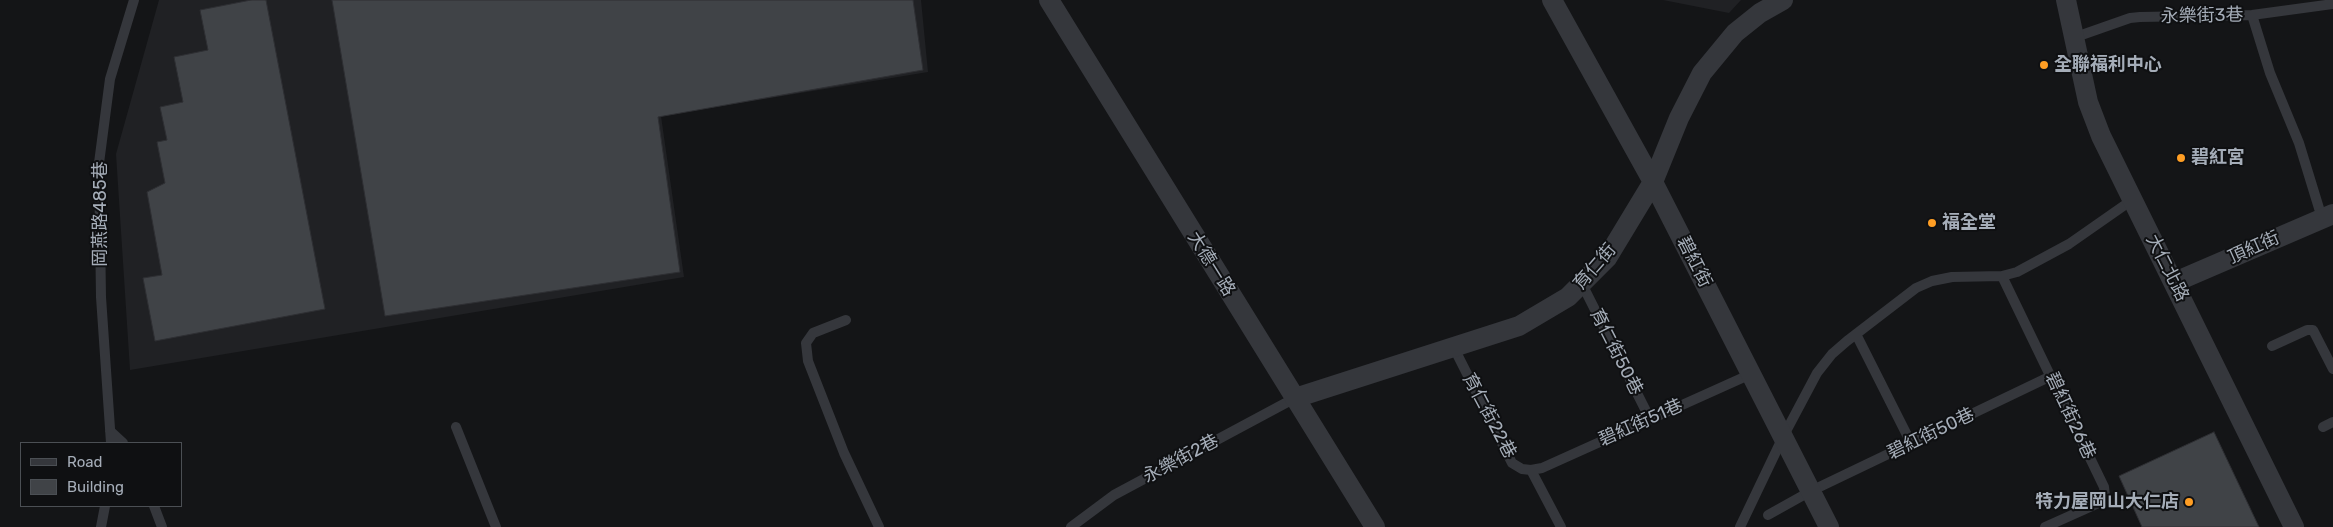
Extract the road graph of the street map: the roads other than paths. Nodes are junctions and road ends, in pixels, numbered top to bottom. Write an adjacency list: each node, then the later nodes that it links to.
1 (134, 0): 27 (lane, 岡燕路485巷)
2 (1049, 0): 22 (street, 大德一路)
3 (1552, 0): 9 (street, 碧紅街)
4 (1783, 0): 9 (street, 育仁街)
5 (2066, 0): 8 (street, 大仁北路)
6 (2333, 4): 7 (lane, 永樂街3巷)
7 (2252, 15): 8 (lane, 永樂街3巷); 11 (lane)
8 (2073, 38): 10 (street, 大仁北路)
9 (1653, 182): 14 (street, 育仁街); 20 (street, 碧紅街)
10 (2132, 200): 12 (lane); 13 (street, 大仁北路)
11 (2328, 216): 13 (street, 頂紅街)
12 (2002, 276): 16 (lane); 21 (lane, 碧紅街26巷)
13 (2175, 282): 48 (street, 大仁北路)
14 (1582, 284): 18 (street, 育仁街); 23 (lane, 育仁街50巷)
15 (846, 320): 41 (lane)
16 (1856, 334): 28 (lane); 31 (lane)
17 (2272, 346): 19 (lane)
18 (1454, 348): 22 (street, 育仁街); 32 (lane, 育仁街22巷)
19 (2333, 369)
20 (1751, 374): 23 (lane, 碧紅街51巷); 28 (street, 碧紅街)
21 (2051, 376): 31 (lane, 碧紅街50巷); 47 (lane, 碧紅街26巷)
22 (1295, 398): 37 (lane, 永樂街2巷); 43 (street, 大德一路)
23 (1650, 419): 32 (lane, 碧紅街51巷)
24 (2333, 422): 26 (lane)
25 (456, 426): 40 (lane)
26 (2323, 426)
27 (110, 431): 29 (lane, 岡燕路485巷); 30 (lane)
28 (1783, 437): 33 (street, 碧紅街); 45 (lane)
29 (111, 442)
30 (122, 442)
31 (1911, 443): 33 (lane, 碧紅街50巷)
32 (1531, 470): 44 (lane, 育仁街22巷)
33 (1811, 492): 36 (lane, 碧紅街50巷); 46 (street, 碧紅街)
34 (106, 507): 38 (lane)
35 (154, 507): 39 (lane)
36 (1768, 515)
37 (1086, 522): 42 (lane, 永樂街2巷)
38 (101, 527)
39 (162, 527)
40 (496, 527)
41 (878, 527)
42 (1071, 527)
43 (1375, 527)
44 (1561, 527)
45 (1740, 527)
46 (1829, 527)
47 (2045, 527)
48 (2294, 527)

